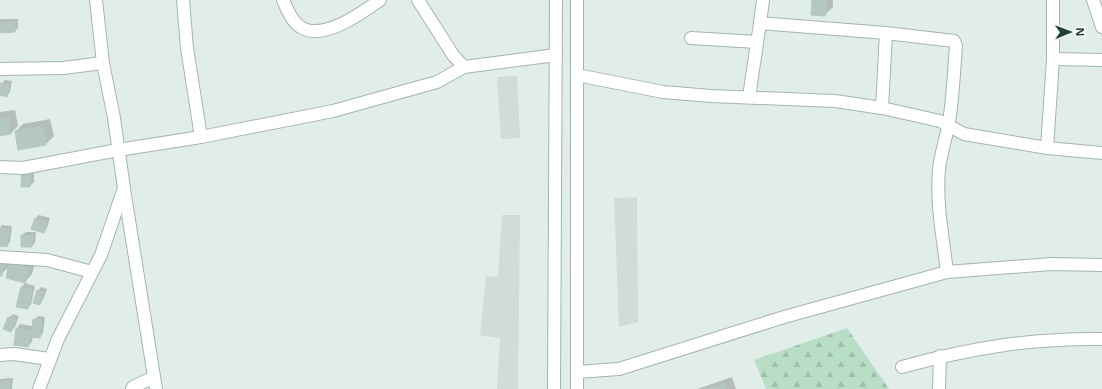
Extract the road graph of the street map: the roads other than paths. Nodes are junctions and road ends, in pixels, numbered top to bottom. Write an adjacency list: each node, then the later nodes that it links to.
1 (96, 0): 19 (street)
2 (183, 0): 26 (street)
3 (283, 0): 4 (street)
4 (380, 0)
5 (418, 0): 20 (street)
6 (556, 0): 16 (street)
7 (577, 0): 22 (street)
8 (762, 0): 11 (street)
9 (1053, 0): 17 (street)
10 (1093, 0): 12 (street)
11 (760, 23): 13 (street); 15 (street)
12 (1102, 27)
13 (886, 33): 24 (street); 25 (street)
14 (691, 38): 15 (street)
15 (757, 42): 23 (street)
16 (556, 56): 20 (street); 46 (street)
17 (1053, 59): 18 (street); 27 (street)
18 (1102, 60)
19 (103, 63): 21 (street); 28 (street)
20 (464, 67): 26 (street)
21 (0, 69)
22 (577, 74): 23 (street); 41 (street)
23 (749, 98): 24 (street)
24 (882, 108): 25 (street)
25 (949, 124): 27 (street); 35 (street)
26 (201, 137): 28 (street)
27 (1047, 148): 29 (street)
28 (118, 150): 30 (street); 31 (street)
29 (1102, 153)
30 (0, 167)
31 (124, 188): 34 (street); 42 (street)
32 (0, 257): 34 (street)
33 (1102, 265): 35 (street)
34 (92, 272): 39 (street)
35 (947, 272): 41 (street)
36 (1102, 339): 38 (street)
37 (0, 355): 39 (street)
38 (940, 356): 40 (street); 48 (street)
39 (49, 359): 43 (street)
40 (902, 367)
41 (577, 372): 47 (street)
42 (154, 377): 44 (street); 45 (street)
43 (39, 389)
44 (132, 389)
45 (156, 389)
46 (554, 389)
47 (576, 389)
48 (940, 389)

